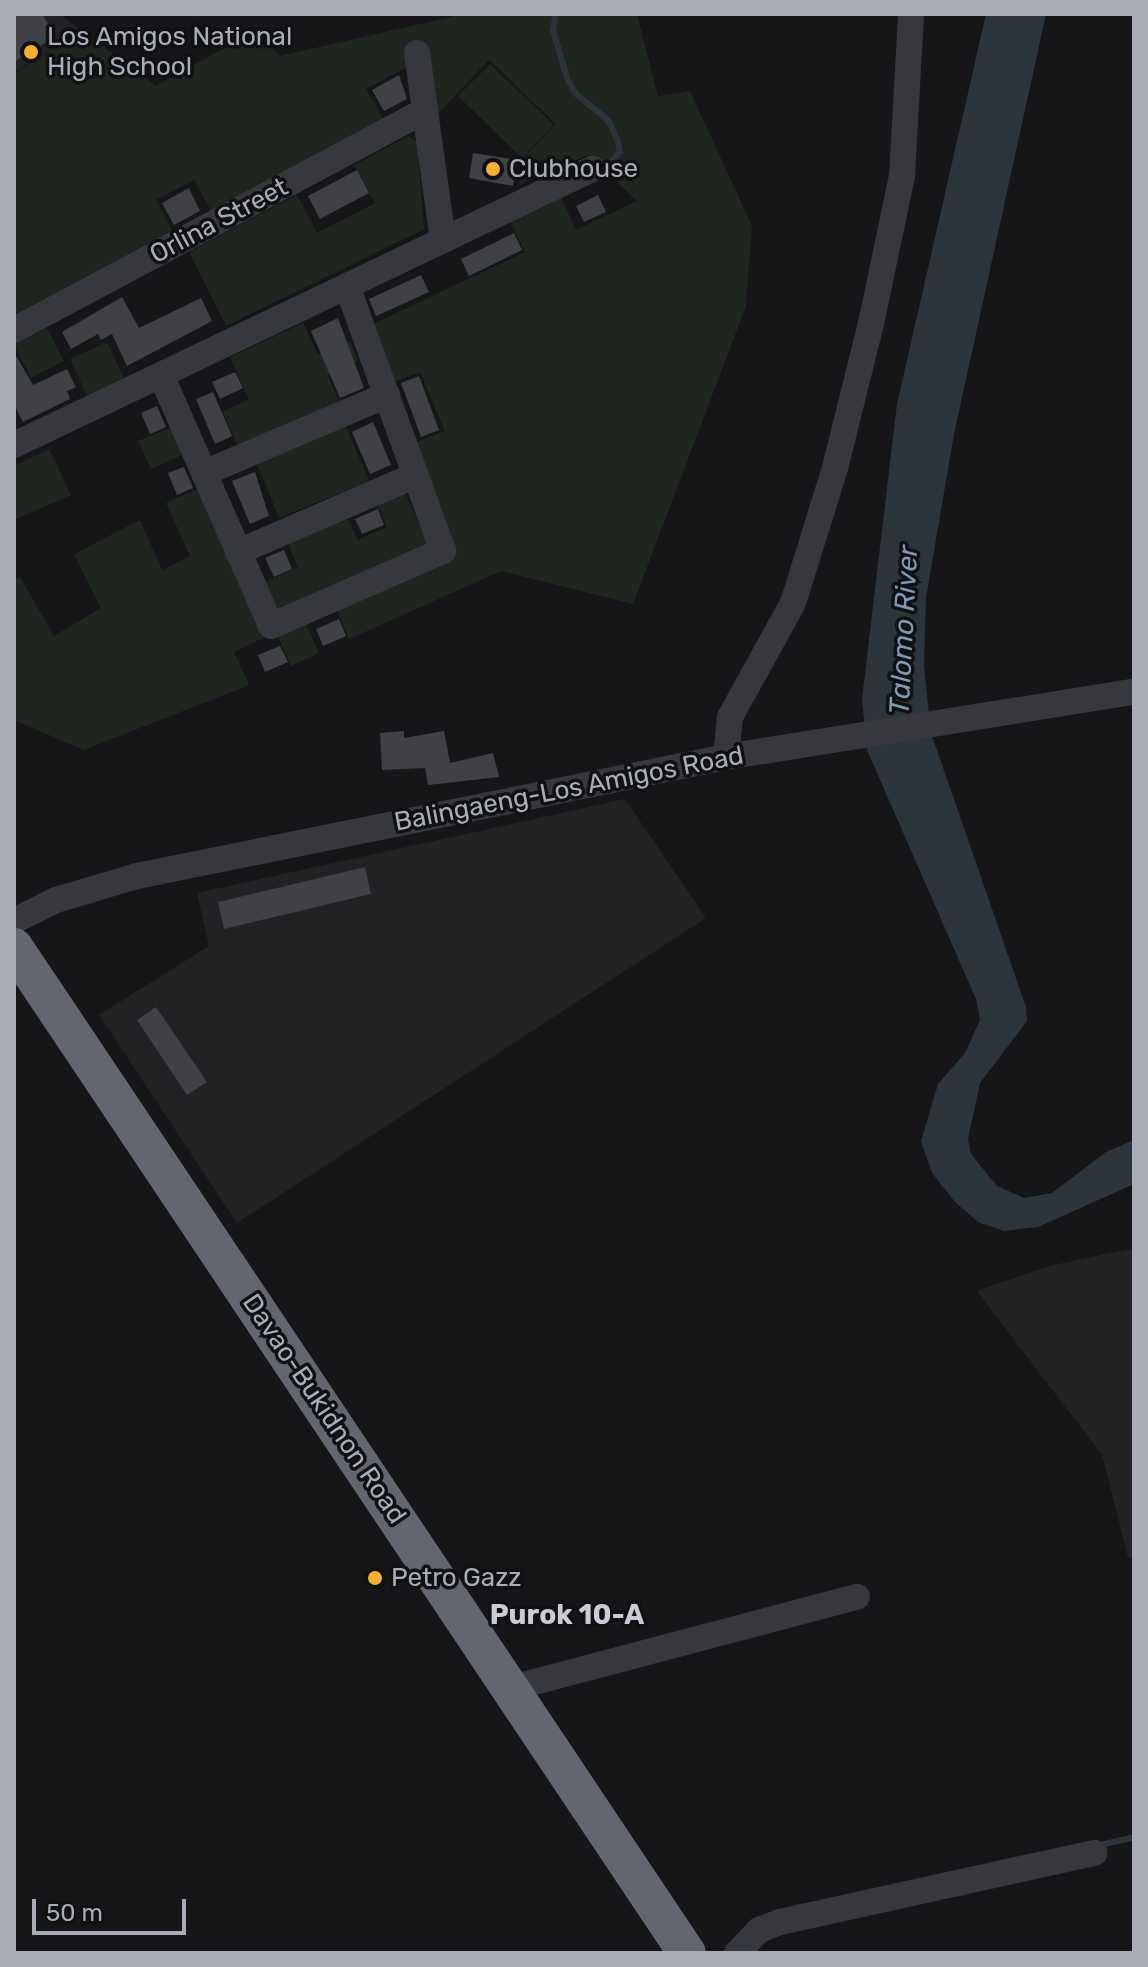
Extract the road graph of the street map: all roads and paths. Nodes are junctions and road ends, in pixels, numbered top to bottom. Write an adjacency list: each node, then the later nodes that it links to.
1 (911, 14): 15 (street)
2 (417, 53): 3 (street)
3 (425, 111): 5 (street); 7 (street, Orlina Street)
4 (592, 169): 5 (street)
5 (443, 240): 6 (street)
6 (347, 286): 8 (street); 9 (street)
7 (14, 330)
8 (161, 375): 10 (street); 11 (street)
9 (387, 395): 11 (street); 12 (street)
10 (14, 445)
11 (204, 473): 13 (street)
12 (416, 475): 13 (street); 13 (street)
13 (238, 552)
14 (1134, 692): 15 (street, Balingaeng-Los Amigos Road)
15 (726, 757): 16 (street, Balingaeng-Los Amigos Road)
16 (14, 921)
17 (14, 947): 19 (highway, Davao-Bukidnon Road)
18 (857, 1597): 19 (street)
19 (508, 1689): 21 (highway, Davao-Bukidnon Road)
20 (1095, 1853): 22 (street)
21 (687, 1953)
22 (737, 1953)

